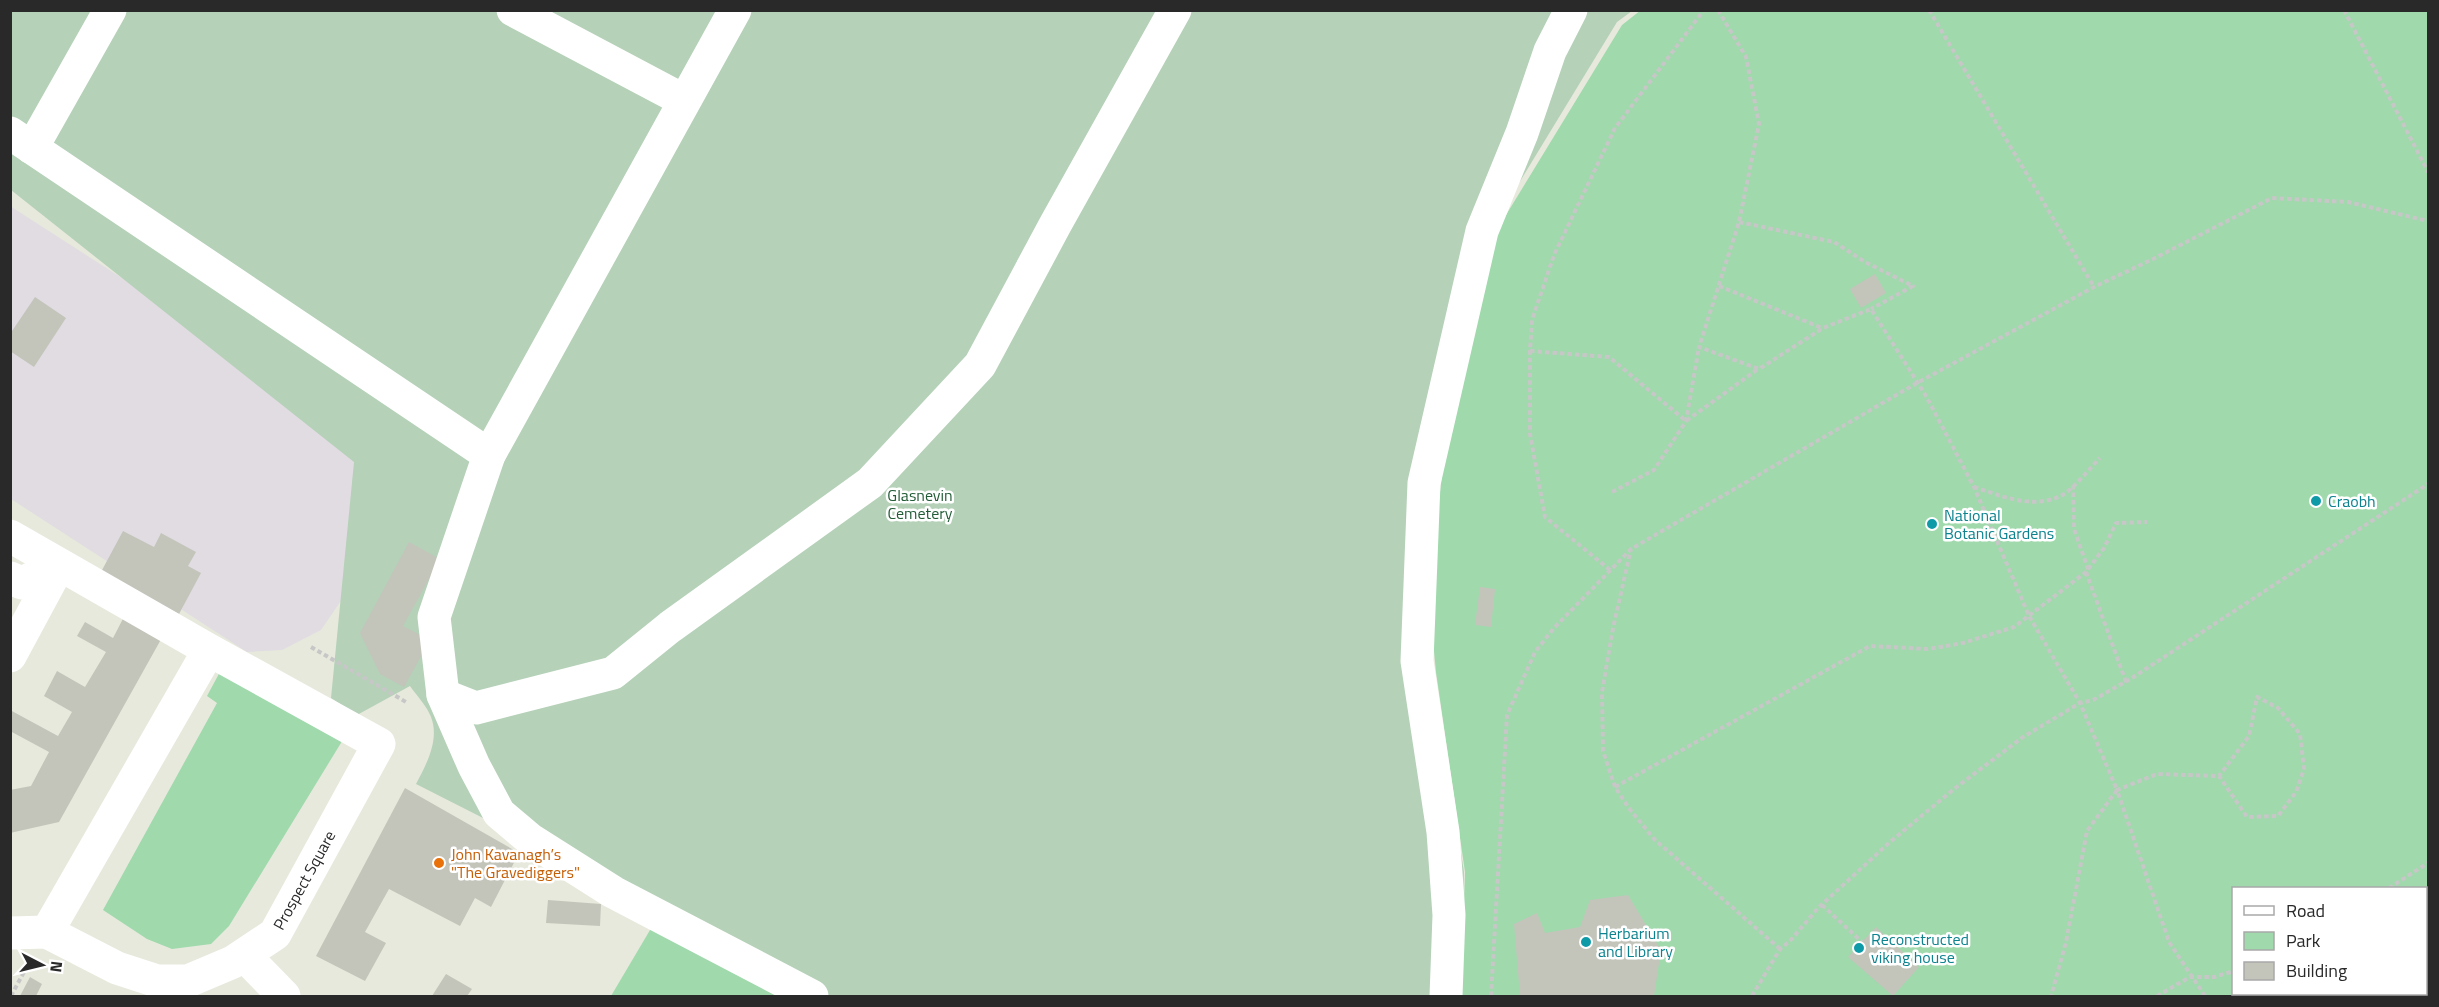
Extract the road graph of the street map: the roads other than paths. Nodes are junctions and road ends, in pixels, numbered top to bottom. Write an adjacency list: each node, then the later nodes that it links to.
1 (110, 10): 7 (street)
2 (513, 10): 6 (street)
3 (735, 10): 6 (street)
4 (1175, 10): 14 (street)
5 (1571, 10): 21 (street)
6 (683, 100): 8 (street)
7 (21, 140): 8 (street)
8 (489, 454): 14 (street)
9 (10, 536): 10 (street)
10 (59, 565): 11 (street); 12 (street); 13 (street)
11 (10, 578)
12 (209, 650): 16 (street); 17 (street, Prospect Square)
13 (10, 656)
14 (443, 695): 20 (street)
15 (10, 933): 16 (street)
16 (46, 933): 18 (street, Prospect Square)
17 (244, 955): 18 (street, Prospect Square); 19 (street)
18 (153, 989)
19 (284, 996)
20 (812, 996)
21 (1446, 996)

